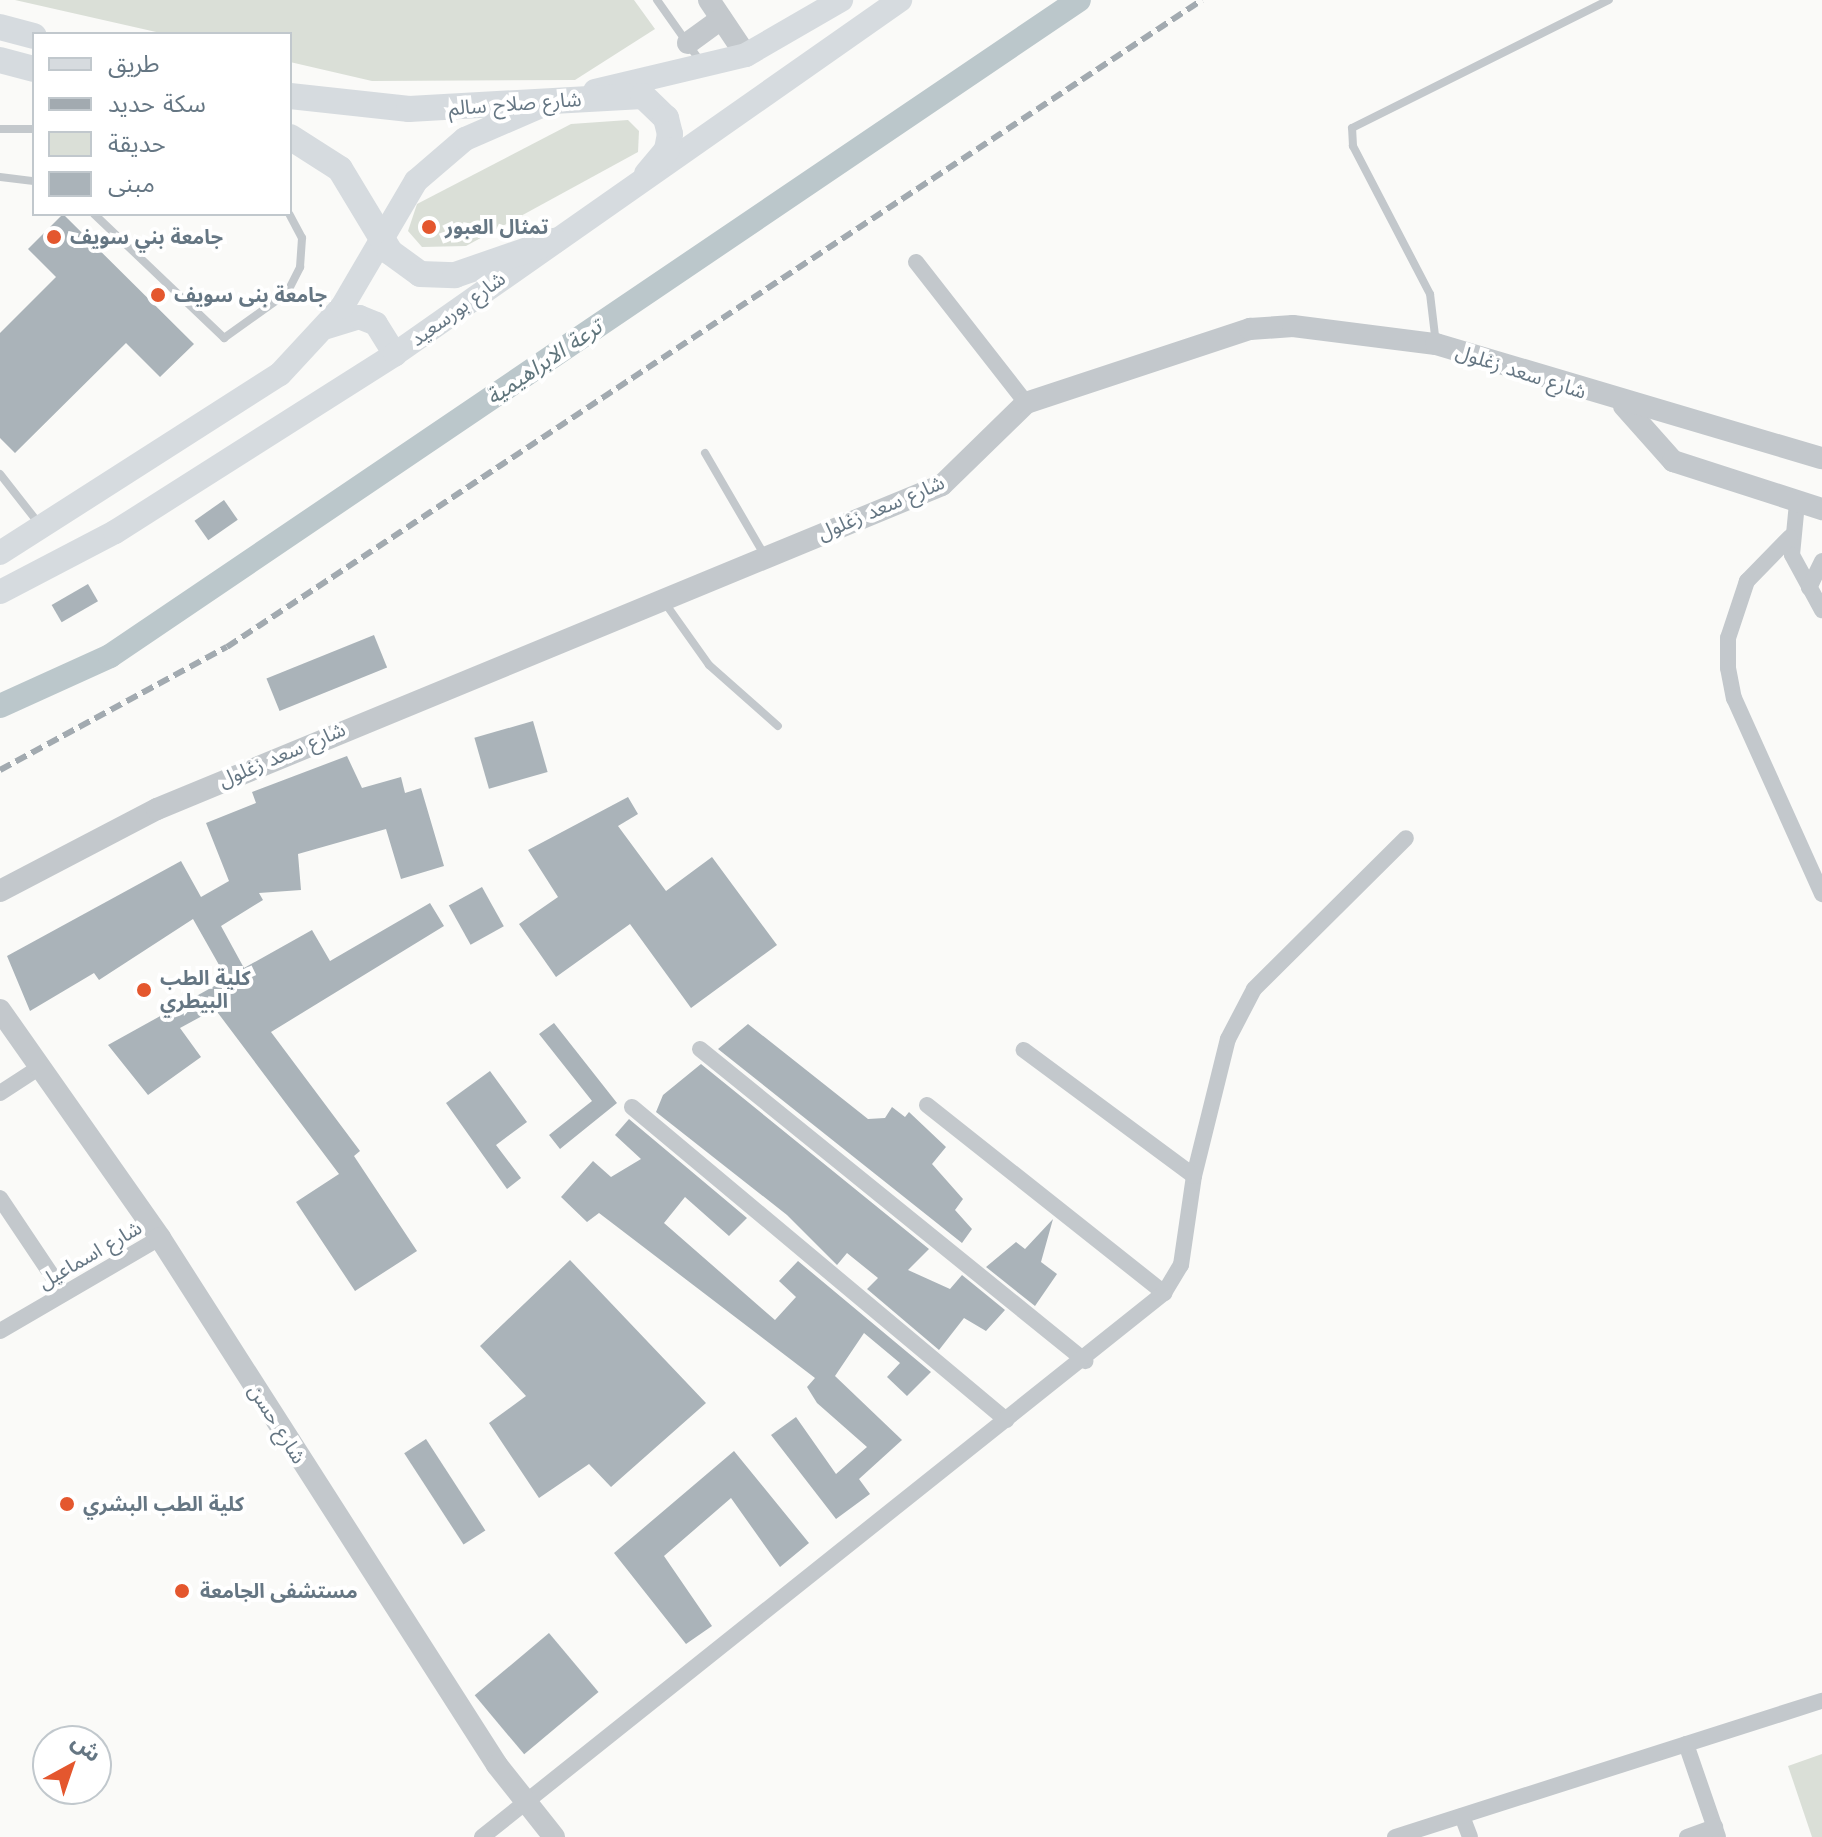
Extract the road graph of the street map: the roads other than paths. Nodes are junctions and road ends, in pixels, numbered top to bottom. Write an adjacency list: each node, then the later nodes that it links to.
1 (657, 0): 8 (lane)
2 (841, 0): 9 (main road)
3 (900, 0): 18 (main road, شارع بورسعيد)
4 (1609, 0): 27 (lane)
5 (715, 9): 8 (street); 9 (street)
6 (0, 27): 7 (main road)
7 (32, 35)
8 (688, 43): 12 (lane)
9 (746, 55): 12 (main road)
10 (0, 60): 11 (main road)
11 (32, 68)
12 (705, 68): 14 (main road)
13 (292, 96): 14 (main road, شارع صلاح سالم)
14 (554, 102): 18 (main road, شارع صلاح سالم); 23 (main road)
15 (0, 129): 16 (lane)
16 (32, 129)
17 (292, 138): 23 (main road)
18 (647, 174): 24 (main road, شارع بورسعيد)
19 (0, 177): 20 (lane)
20 (32, 181)
21 (96, 216): 22 (lane)
22 (290, 216)
23 (380, 234): 24 (main road); 26 (main road)
24 (554, 241): 28 (main road, شارع بورسعيد)
25 (916, 262): 29 (street)
26 (325, 329): 28 (main road); 36 (main road)
27 (1436, 344): 29 (street, شارع سعد زغلول); 30 (street, شارع سعد زغلول)
28 (395, 354): 42 (main road, شارع بورسعيد)
29 (1026, 403): 39 (street, شارع سعد زغلول)
30 (1623, 405): 32 (street, شارع سعد زغلول); 34 (street)
31 (705, 453): 39 (lane)
32 (1822, 458)
33 (0, 474): 36 (lane)
34 (1797, 503): 35 (street); 37 (street)
35 (1822, 509)
36 (44, 528): 38 (main road)
37 (1790, 537): 41 (street); 47 (street)
38 (0, 553)
39 (765, 556): 43 (street, شارع سعد زغلول)
40 (1822, 561): 41 (street)
41 (1809, 588): 44 (street)
42 (0, 592)
43 (663, 599): 45 (lane); 48 (street, شارع سعد زغلول)
44 (1822, 610)
45 (778, 726)
46 (1406, 838): 57 (street)
47 (1815, 859): 49 (street)
48 (0, 891)
49 (1822, 894)
50 (0, 1010): 53 (street, شارع حسن)
51 (700, 1049): 63 (street)
52 (1024, 1050): 57 (street)
53 (40, 1067): 54 (street); 59 (street, شارع حسن)
54 (0, 1093)
55 (927, 1105): 61 (street)
56 (632, 1107): 64 (street)
57 (1194, 1176): 61 (street)
58 (0, 1198): 60 (street)
59 (160, 1238): 60 (street, شارع اسماعيل); 67 (street, شارع حسن)
60 (63, 1292): 62 (street, شارع اسماعيل)
61 (1164, 1293): 63 (street)
62 (0, 1331)
63 (1085, 1361): 64 (street)
64 (1006, 1420): 67 (street)
65 (1822, 1701): 66 (street)
66 (1686, 1744): 68 (street); 69 (street)
67 (526, 1797): 70 (street); 71 (street, شارع حسن)
68 (1462, 1816): 72 (street); 73 (street)
69 (1716, 1832): 74 (street)
70 (482, 1837)
71 (554, 1837)
72 (1395, 1837)
73 (1470, 1837)
74 (1687, 1837)

